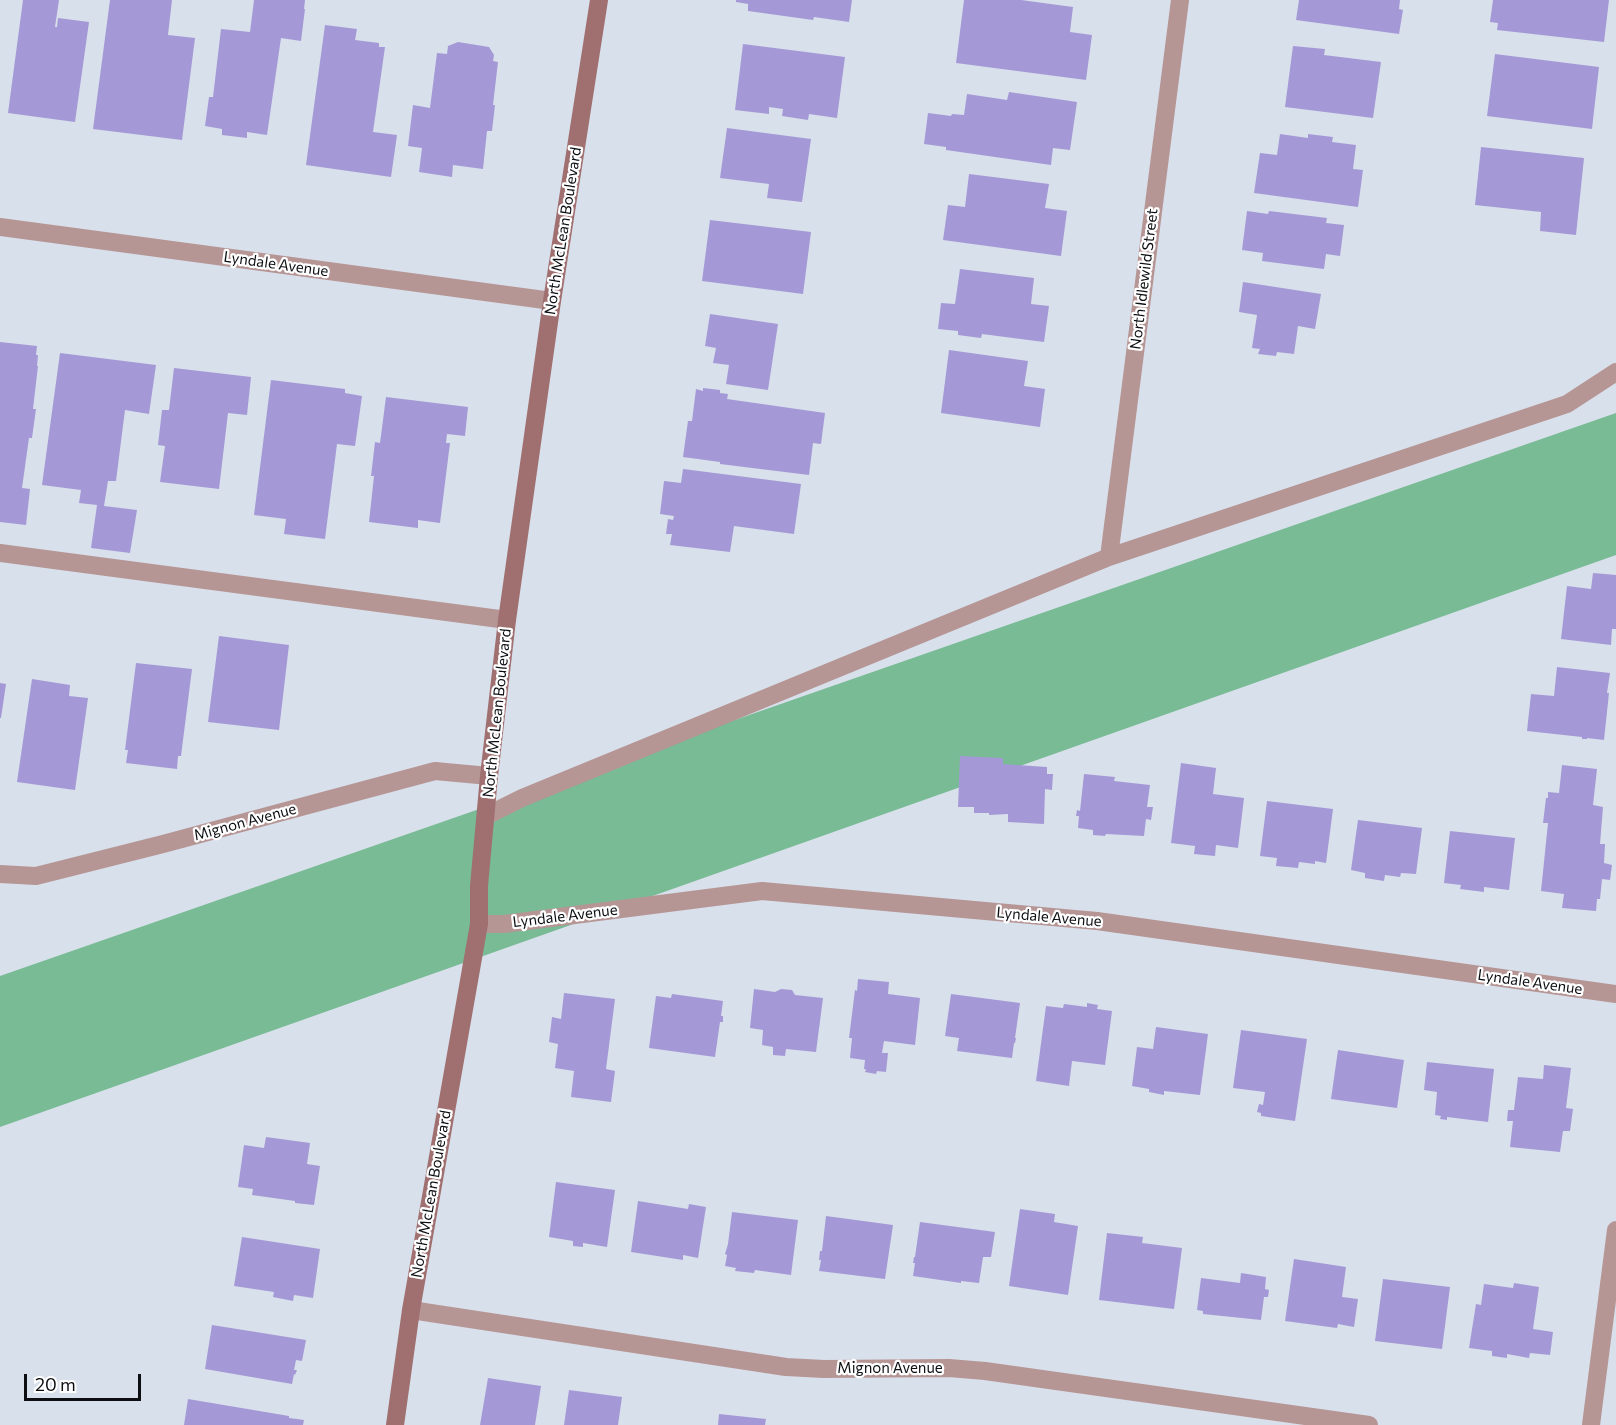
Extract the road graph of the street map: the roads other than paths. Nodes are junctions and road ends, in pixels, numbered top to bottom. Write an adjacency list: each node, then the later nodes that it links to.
1 (599, 0): 4 (main road, North McLean Boulevard)
2 (1180, 0): 7 (street, North Idlewild Street)
3 (0, 227): 4 (street, Lyndale Avenue)
4 (552, 301): 8 (main road, North McLean Boulevard)
5 (1616, 372): 7 (street)
6 (0, 553): 8 (street)
7 (1109, 557): 10 (street)
8 (507, 620): 9 (main road, North McLean Boulevard)
9 (489, 776): 10 (main road, North McLean Boulevard); 11 (street, Mignon Avenue)
10 (486, 816): 12 (main road, North McLean Boulevard)
11 (0, 874)
12 (479, 924): 13 (street, Lyndale Avenue); 15 (main road, North McLean Boulevard)
13 (1616, 994)
14 (1616, 1230): 18 (street)
15 (411, 1310): 16 (main road, North McLean Boulevard); 17 (street, Mignon Avenue)
16 (395, 1425)
17 (1369, 1425)
18 (1591, 1425)

